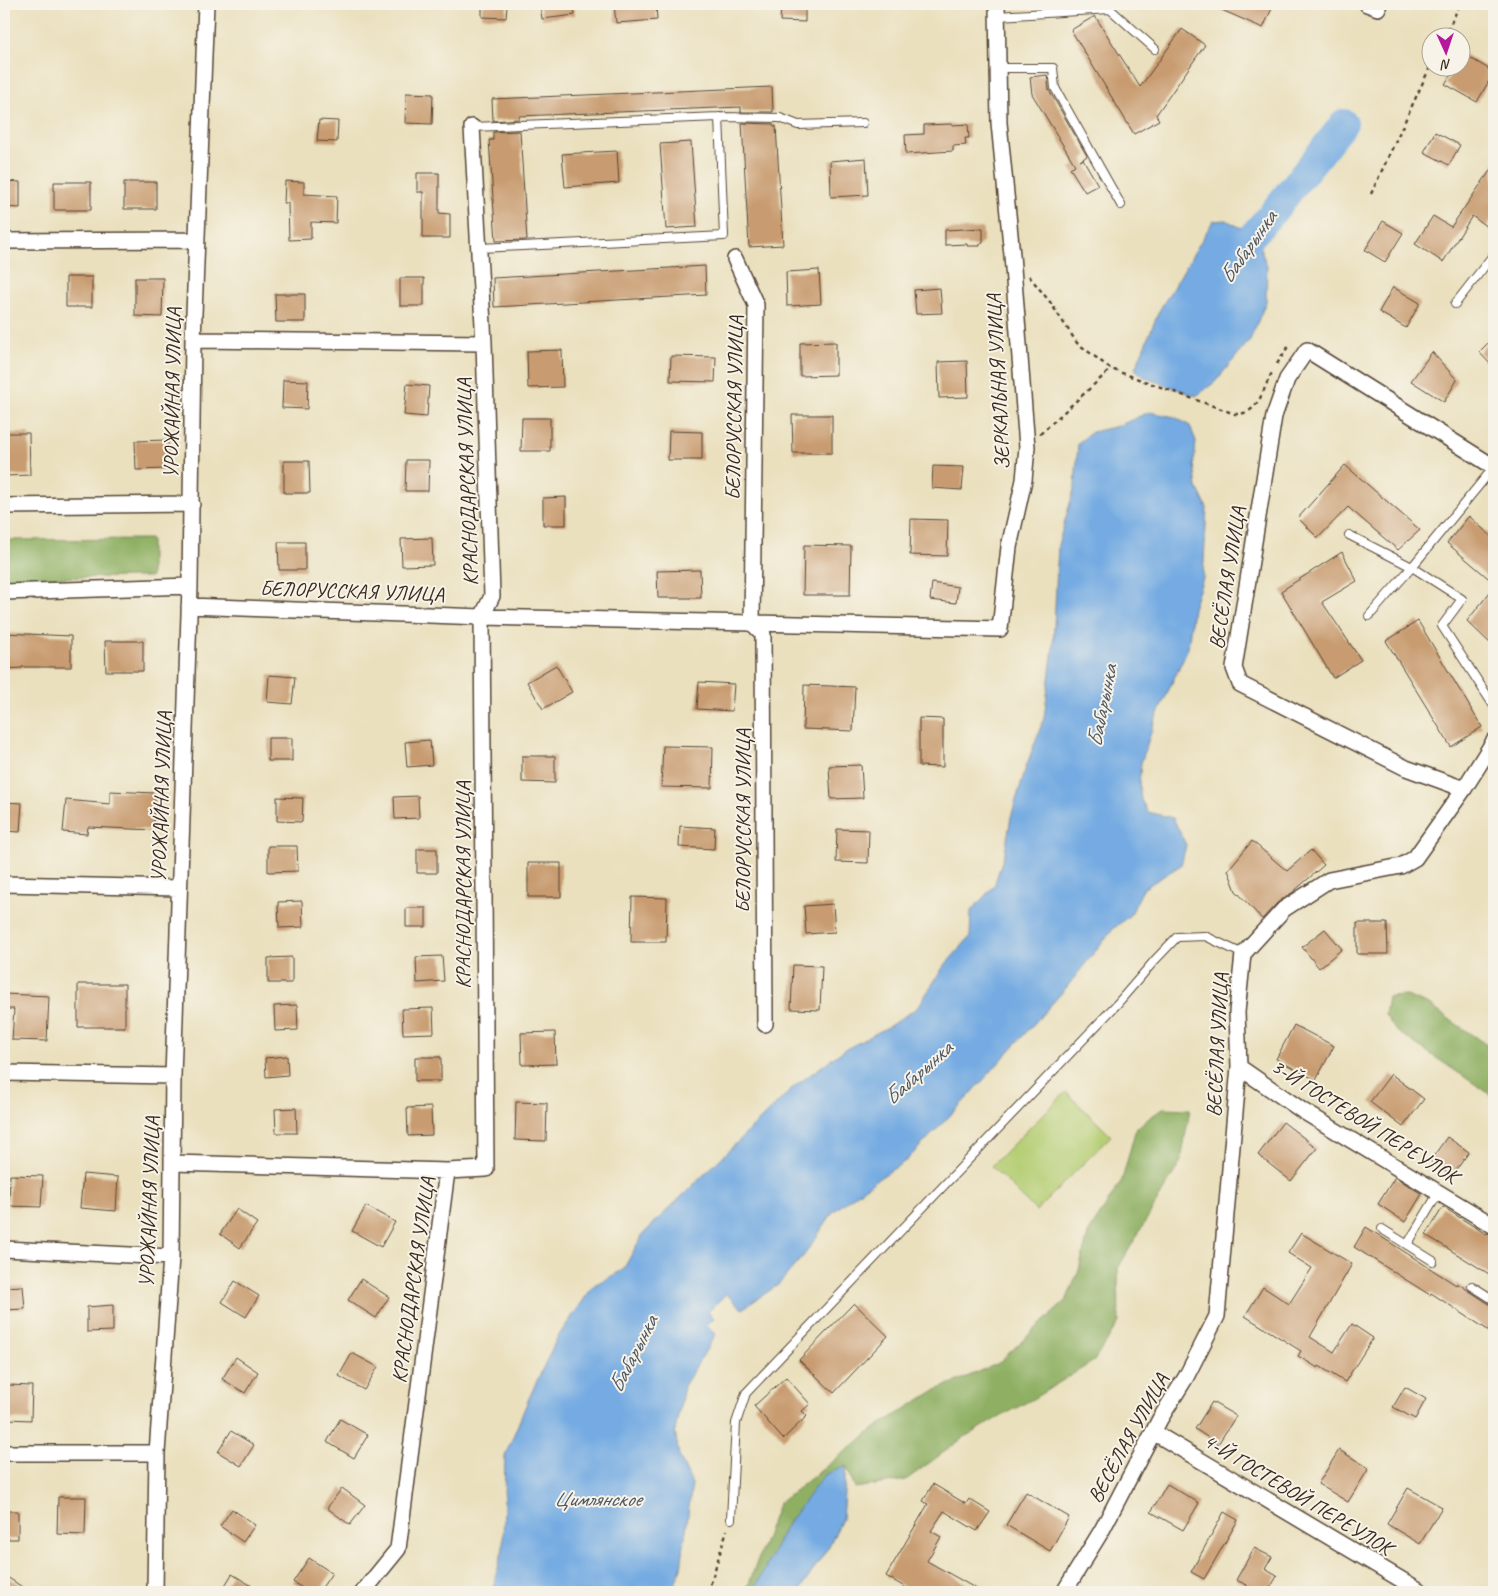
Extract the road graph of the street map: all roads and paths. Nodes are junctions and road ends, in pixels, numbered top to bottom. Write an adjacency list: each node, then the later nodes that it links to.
1 (206, 4): 13 (street, УРОЖАЙНАЯ УЛИЦА)
2 (1460, 4): 4 (path)
3 (998, 10): 5 (lane); 6 (street, ЗЕРКАЛЬНАЯ УЛИЦА)
4 (1449, 28)
5 (1156, 49)
6 (999, 68): 12 (lane); 17 (street, ЗЕРКАЛЬНАЯ УЛИЦА)
7 (1425, 78): 11 (path)
8 (719, 117): 9 (lane); 10 (lane); 15 (lane)
9 (863, 123)
10 (472, 127): 15 (street, КРАСНОДАРСКАЯ УЛИЦА)
11 (1371, 194)
12 (1121, 205)
13 (197, 240): 14 (street); 20 (street, УРОЖАЙНАЯ УЛИЦА)
14 (4, 241)
15 (480, 248): 21 (street, КРАСНОДАРСКАЯ УЛИЦА)
16 (1494, 254): 19 (lane)
17 (1012, 255): 23 (path); 24 (street, ЗЕРКАЛЬНАЯ УЛИЦА)
18 (735, 258): 35 (street, БЕЛОРУССКАЯ УЛИЦА)
19 (1455, 304)
20 (193, 340): 21 (street); 26 (street, УРОЖАЙНАЯ УЛИЦА)
21 (484, 343): 34 (street, КРАСНОДАРСКАЯ УЛИЦА)
22 (1307, 350): 23 (path); 25 (street); 38 (street, ВЕСЁЛАЯ УЛИЦА)
23 (1111, 369): 24 (path)
24 (1027, 447): 35 (street, ЗЕРКАЛЬНАЯ УЛИЦА)
25 (1494, 467): 29 (lane)
26 (192, 504): 27 (street); 30 (street, УРОЖАЙНАЯ УЛИЦА)
27 (4, 506)
28 (1349, 535): 29 (lane)
29 (1412, 567): 33 (lane); 36 (lane)
30 (190, 586): 31 (street); 32 (street, УРОЖАЙНАЯ УЛИЦА)
31 (4, 592)
32 (189, 606): 34 (street, БЕЛОРУССКАЯ УЛИЦА); 40 (street, УРОЖАЙНАЯ УЛИЦА)
33 (1369, 616)
34 (482, 617): 35 (street, БЕЛОРУССКАЯ УЛИЦА); 47 (street, КРАСНОДАРСКАЯ УЛИЦА)
35 (752, 623): 42 (street, БЕЛОРУССКАЯ УЛИЦА)
36 (1494, 706)
37 (1493, 745): 38 (street)
38 (1464, 789): 41 (street, ВЕСЁЛАЯ УЛИЦА)
39 (4, 884): 40 (street)
40 (180, 888): 45 (street, УРОЖАЙНАЯ УЛИЦА)
41 (1244, 954): 43 (street, ВЕСЁЛАЯ УЛИЦА); 60 (lane)
42 (765, 1024)
43 (1239, 1068): 48 (street, 3-Й ГОСТЕВОЙ ПЕРЕУЛОК); 57 (street, ВЕСЁЛАЯ УЛИЦА)
44 (4, 1073): 45 (street)
45 (173, 1076): 46 (street, УРОЖАЙНАЯ УЛИЦА)
46 (173, 1163): 47 (street); 53 (street, УРОЖАЙНАЯ УЛИЦА)
47 (447, 1172): 62 (street, КРАСНОДАРСКАЯ УЛИЦА)
48 (1439, 1192): 49 (street, 3-Й ГОСТЕВОЙ ПЕРЕУЛОК); 51 (lane)
49 (1494, 1226)
50 (1382, 1229): 51 (lane)
51 (1407, 1245): 54 (lane)
52 (4, 1249): 53 (street)
53 (171, 1257): 59 (street, УРОЖАЙНАЯ УЛИЦА)
54 (1432, 1261)
55 (1472, 1286): 56 (lane)
56 (1494, 1300)
57 (1153, 1432): 64 (street, ВЕСЁЛАЯ УЛИЦА); 65 (street, 4-Й ГОСТЕВОЙ ПЕРЕУЛОК)
58 (4, 1452): 59 (street)
59 (157, 1453): 61 (street, УРОЖАЙНАЯ УЛИЦА)
60 (731, 1519): 63 (path)
61 (155, 1592)
62 (363, 1592)
63 (708, 1592)
64 (1064, 1592)
65 (1422, 1592)

